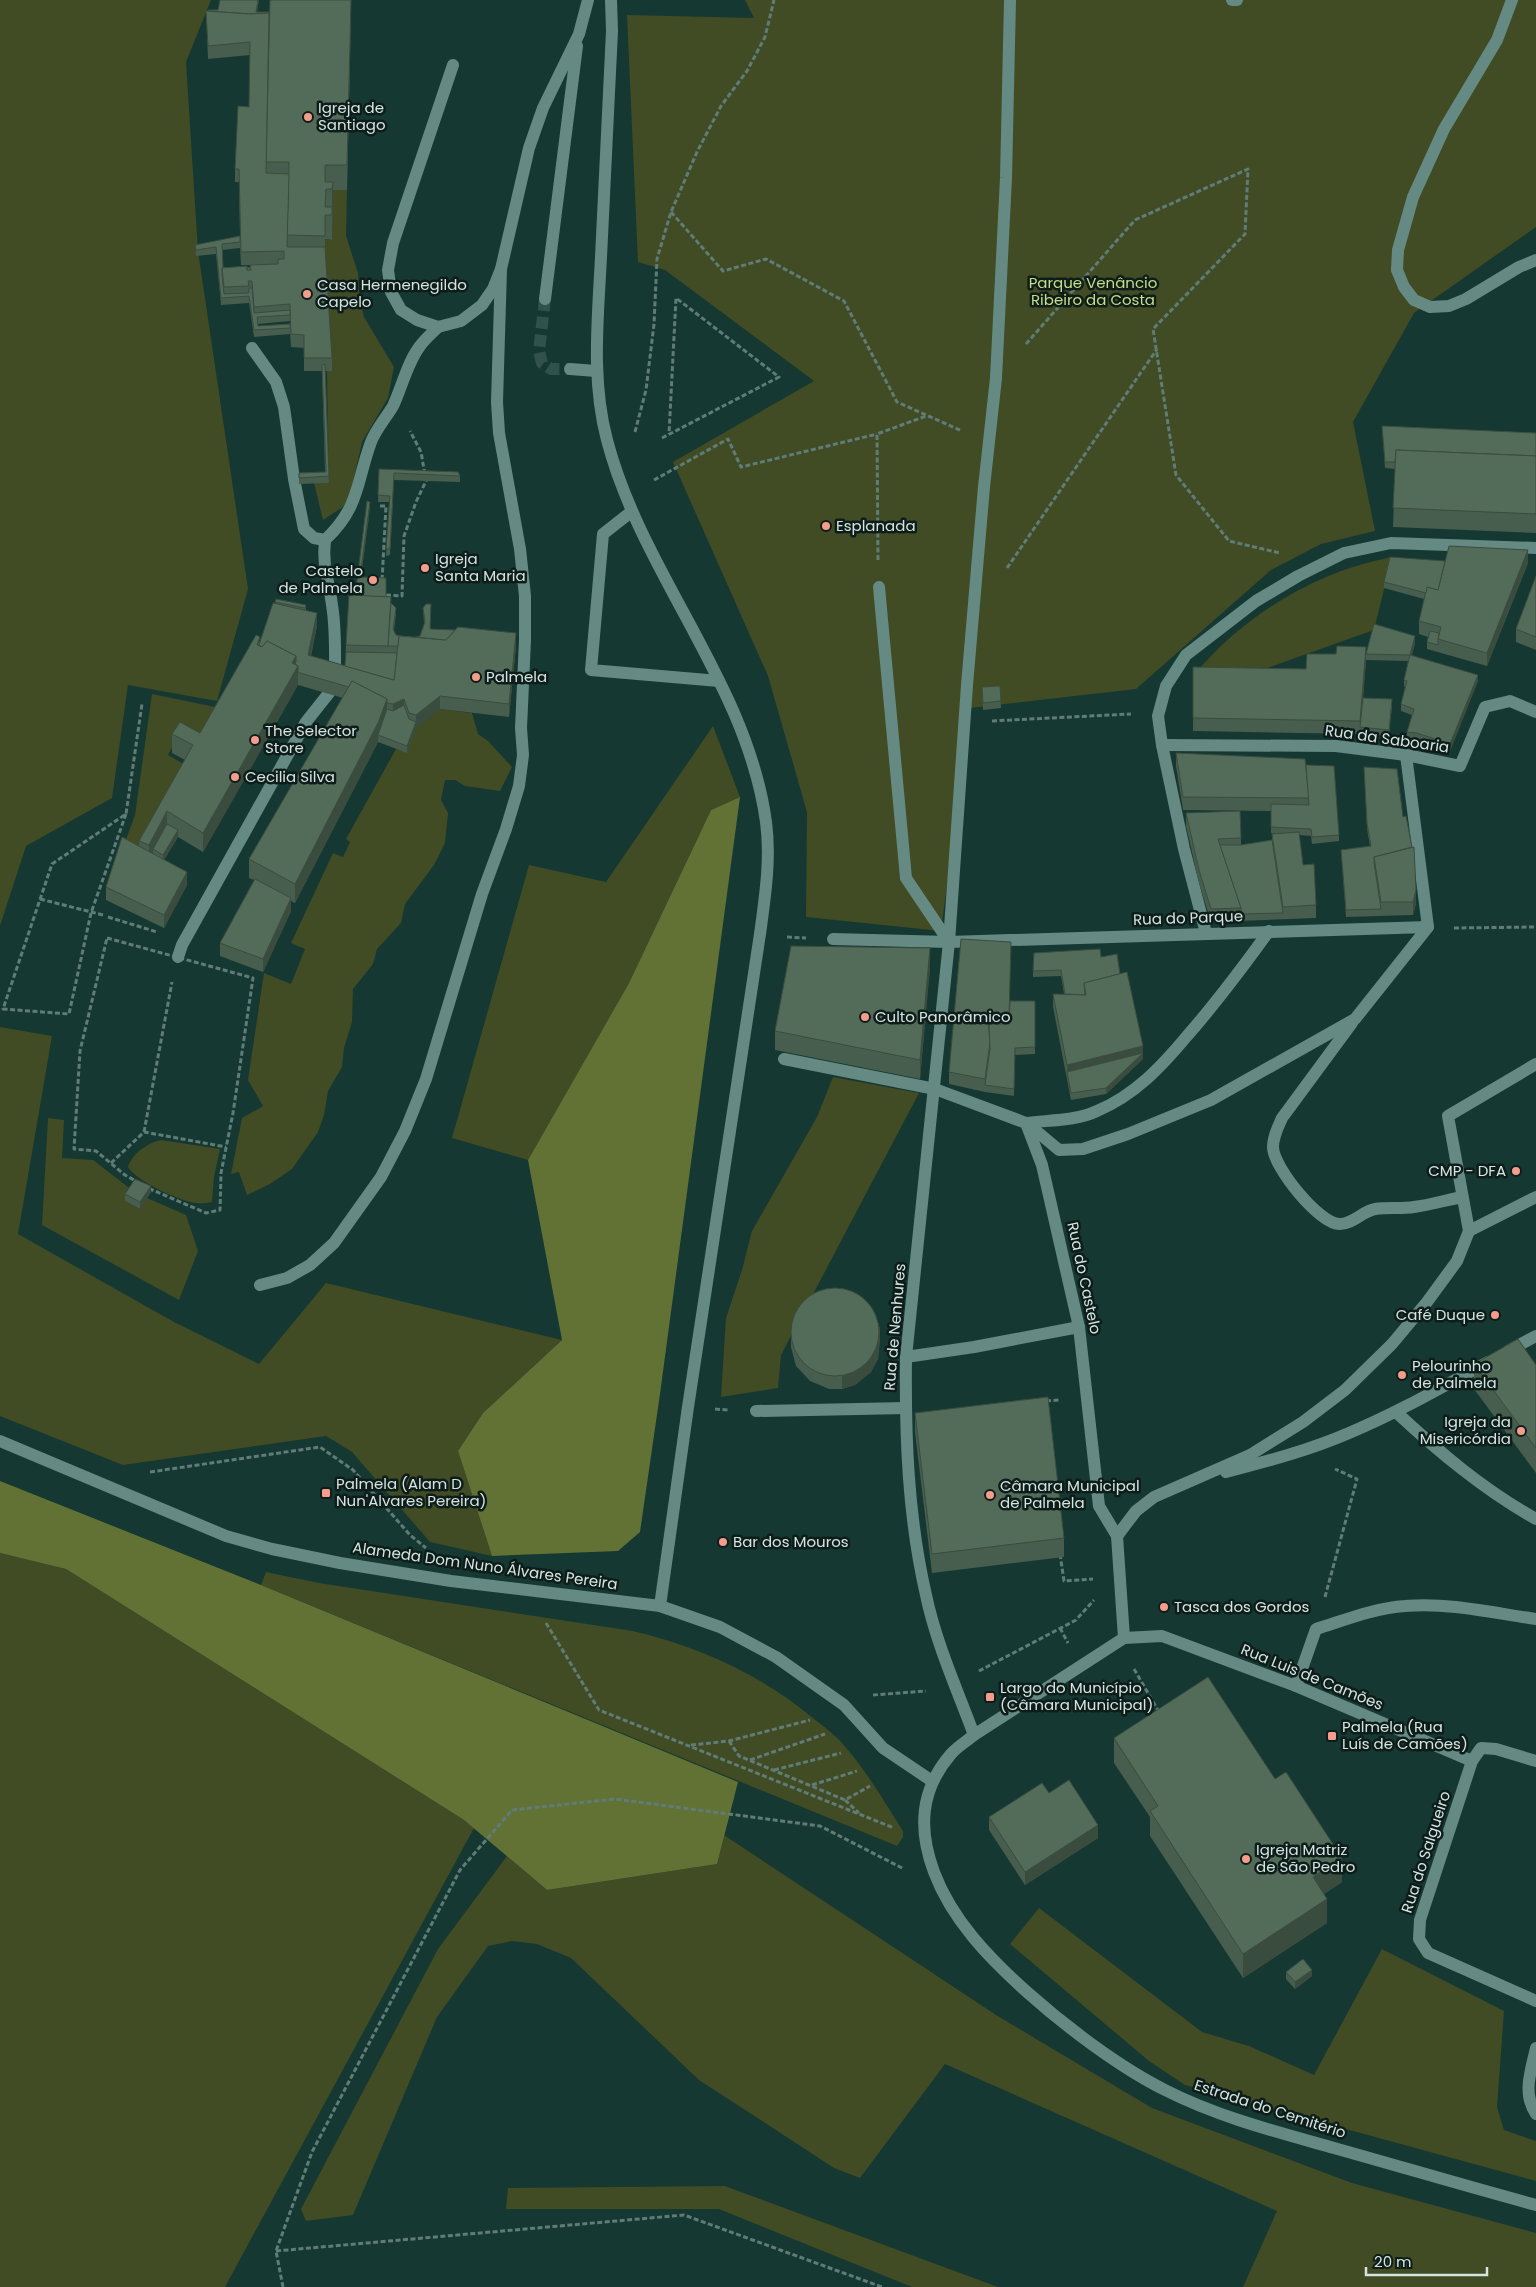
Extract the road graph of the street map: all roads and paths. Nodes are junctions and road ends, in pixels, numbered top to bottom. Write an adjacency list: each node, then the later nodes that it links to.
1 (588, 0): 8 (street)
2 (611, 0): 19 (street)
3 (774, 0): 10 (path)
4 (1010, 0): 53 (street, Rua de Nenhures)
5 (1232, 0): 6 (street)
6 (1237, 0)
7 (1512, 0): 11 (street)
8 (579, 34): 12 (street); 13 (street)
9 (453, 65): 14 (street)
10 (671, 212): 22 (path); 23 (path)
11 (1536, 260)
12 (501, 269): 14 (street); 67 (street)
13 (545, 299)
14 (438, 327): 20 (street)
15 (1034, 335): 17 (path)
16 (252, 348): 28 (street)
17 (1157, 349): 30 (path); 31 (path)
18 (570, 369): 19 (street)
19 (596, 371): 27 (street)
20 (392, 406): 26 (street); 34 (path)
21 (669, 434): 21 (path); 24 (path)
22 (877, 434): 25 (path); 33 (path)
23 (634, 436)
24 (662, 438)
25 (654, 480)
26 (353, 502): 28 (street); 32 (path)
27 (631, 512): 36 (street); 36 (street)
28 (325, 540): 35 (street)
29 (1536, 548): 30 (street)
30 (1324, 563): 39 (street)
31 (1006, 569)
32 (381, 584)
33 (879, 587): 53 (street)
34 (386, 595)
35 (335, 676)
36 (719, 681): 84 (street)
37 (329, 693): 54 (street)
38 (142, 704): 44 (path)
39 (1160, 712): 41 (path); 42 (street)
40 (1536, 712): 43 (street, Rua da Saboaria)
41 (993, 721)
42 (1162, 745): 43 (street, Rua da Saboaria); 51 (street)
43 (1406, 755): 47 (street)
44 (126, 814): 45 (path); 46 (path)
45 (40, 899): 46 (path); 46 (path)
46 (91, 913): 49 (path)
47 (1428, 927): 48 (path); 50 (street, Rua do Parque); 56 (street)
48 (1536, 927)
49 (148, 928)
50 (1269, 932): 51 (street, Rua do Parque); 60 (street)
51 (1206, 933): 53 (street, Rua do Parque)
52 (833, 939): 53 (street, Rua do Parque)
53 (949, 942): 59 (street, Rua de Nenhures)
54 (178, 957): 62 (path); 63 (path)
55 (172, 981): 61 (path)
56 (1355, 1018): 60 (street); 64 (street)
57 (784, 1059): 59 (street)
58 (1536, 1064): 64 (street)
59 (935, 1089): 60 (street); 70 (street, Rua de Nenhures)
60 (1026, 1123): 68 (street, Rua do Castelo)
61 (144, 1132): 62 (path); 63 (path)
62 (226, 1146): 63 (path)
63 (111, 1163)
64 (1462, 1197): 66 (street)
65 (1536, 1197): 66 (street)
66 (1469, 1231): 77 (street)
67 (260, 1285)
68 (1079, 1327): 70 (street); 79 (street, Rua do Castelo)
69 (1536, 1336): 73 (street)
70 (906, 1357): 71 (street, Rua de Nenhures)
71 (906, 1408): 72 (street); 99 (street, Rua de Nenhures)
72 (756, 1411)
73 (1396, 1412): 75 (street); 78 (street)
74 (0, 1441): 84 (street, Alameda Dom Nuno Álvares Pereira)
75 (1301, 1452): 77 (street); 88 (path)
76 (142, 1473): 80 (path)
77 (1188, 1482): 79 (street)
78 (1536, 1519)
79 (1117, 1536): 89 (street)
80 (431, 1551)
81 (1060, 1553): 82 (path)
82 (1097, 1579)
83 (1097, 1596): 87 (path)
84 (660, 1606): 108 (street, Alameda Dom Nuno Álvares Pereira)
85 (1536, 1619): 88 (street)
86 (546, 1623): 101 (path)
87 (1060, 1628): 90 (path); 92 (path)
88 (1316, 1629): 93 (street)
89 (1124, 1638): 93 (street, Rua Luis de Camões); 99 (street, Estrada do Cemitério)
90 (1070, 1646)
91 (1134, 1669): 96 (path)
92 (974, 1674)
93 (1296, 1686): 104 (street, Rua Luis de Camões)
94 (936, 1691): 95 (path)
95 (870, 1695)
96 (1163, 1719)
97 (810, 1720): 100 (path)
98 (824, 1734): 103 (path)
99 (974, 1735): 108 (street, Estrada do Cemitério)
100 (728, 1741): 101 (path); 103 (path)
101 (688, 1746): 112 (path)
102 (841, 1753): 106 (path)
103 (750, 1760): 106 (path)
104 (1472, 1761): 105 (street); 115 (street, Rua do Salgueiro)
105 (1536, 1761)
106 (773, 1770): 109 (path)
107 (857, 1771): 109 (path)
108 (932, 1781): 114 (street, Estrada do Cemitério)
109 (811, 1785): 111 (path)
110 (870, 1786): 111 (path)
111 (844, 1800): 112 (path)
112 (861, 1815): 113 (path)
113 (894, 1828)
114 (940, 1887): 118 (street, Estrada do Cemitério); 119 (path)
115 (1536, 2001)
116 (1536, 2048): 117 (street)
117 (1536, 2114)
118 (1536, 2205)
119 (276, 2251): 120 (path); 121 (path)
120 (283, 2287)
121 (882, 2287)

